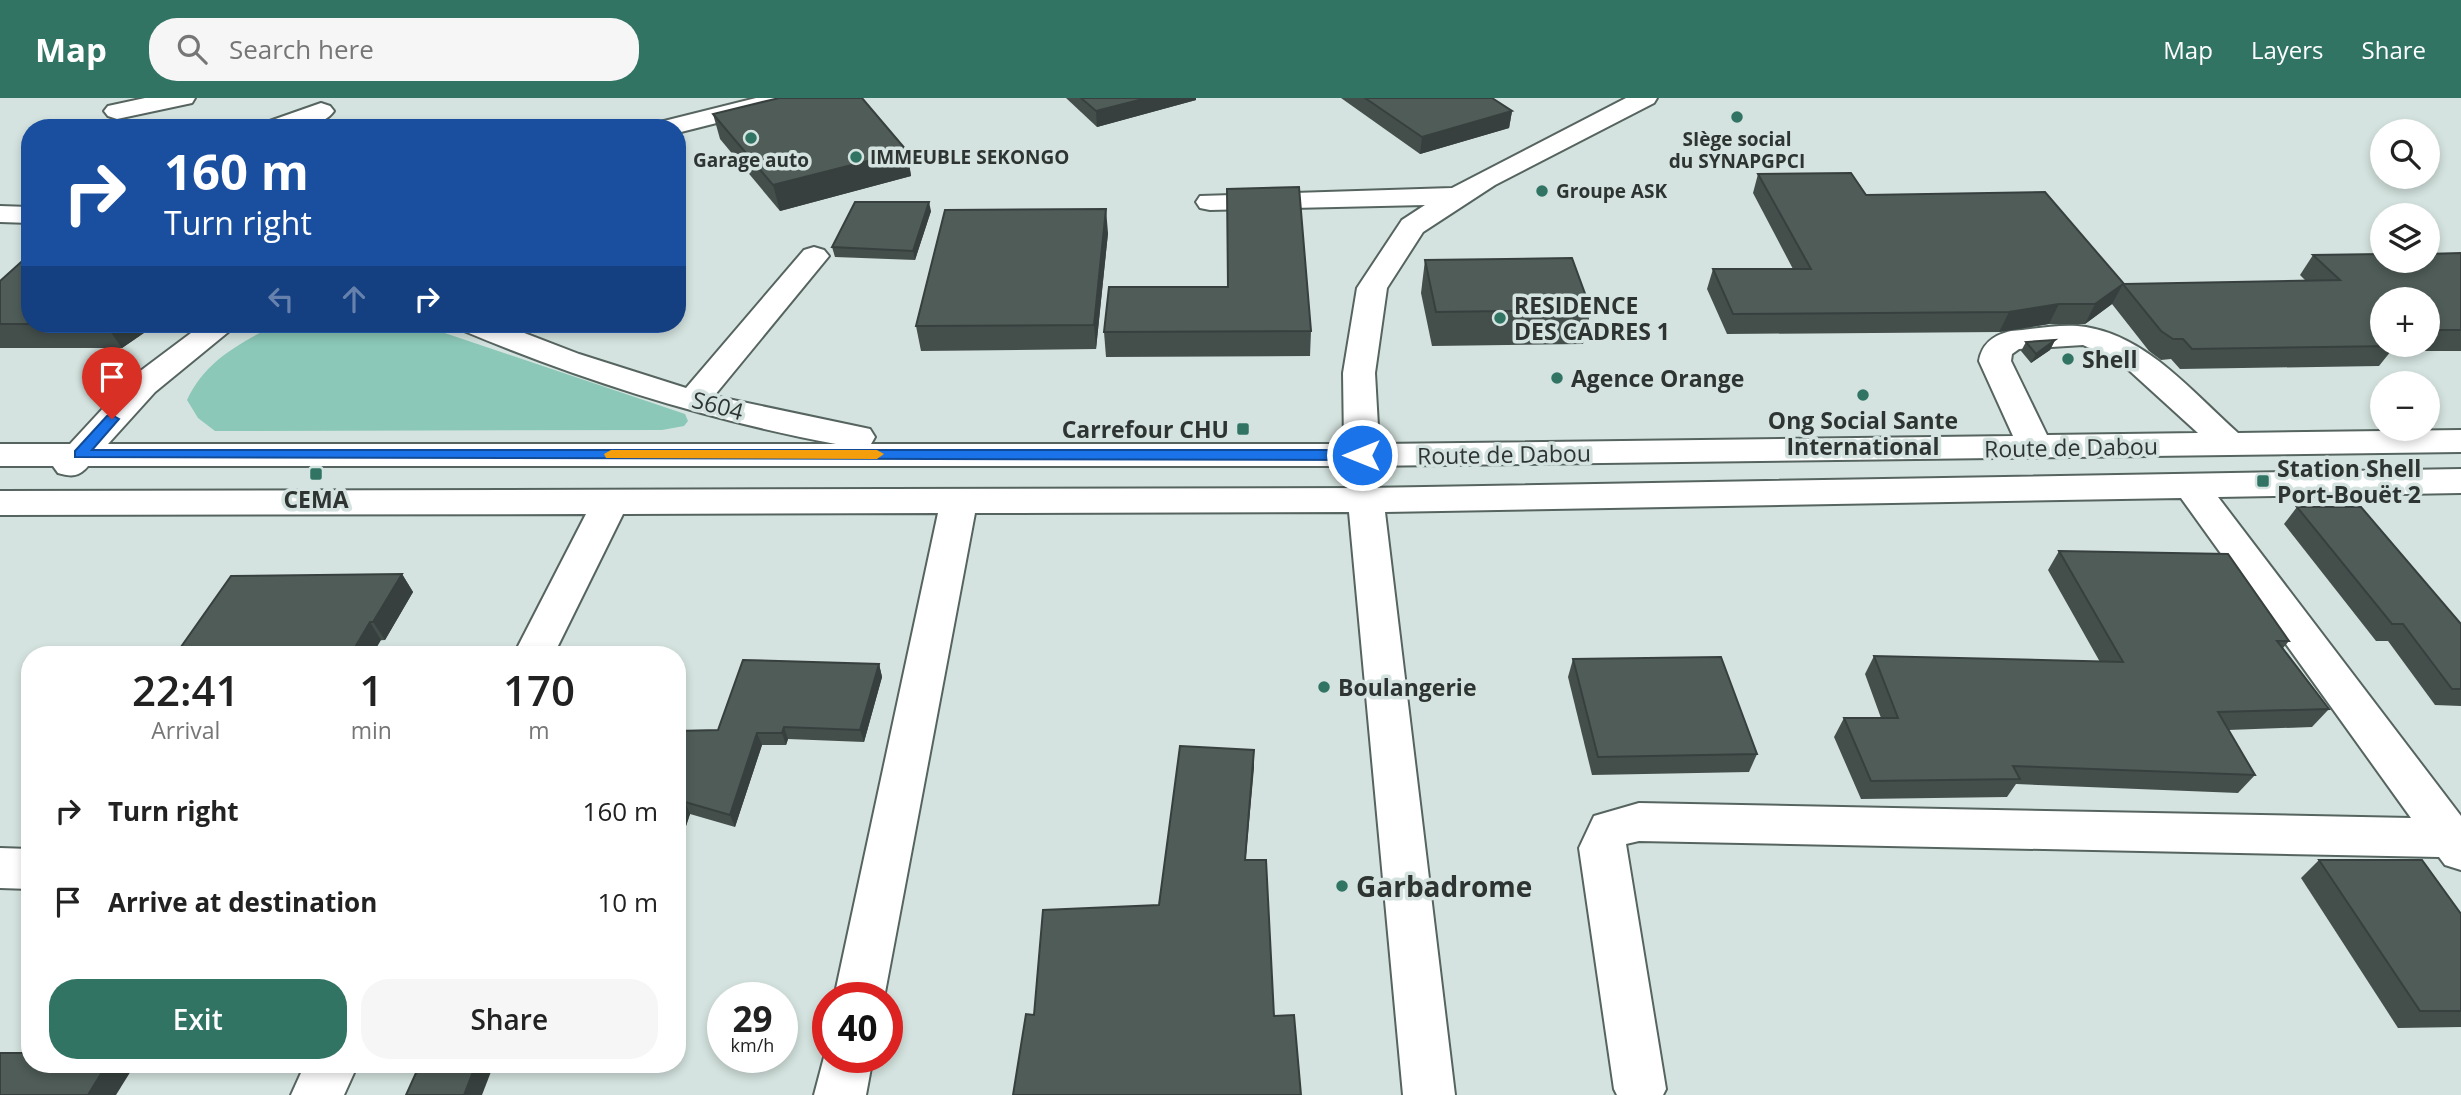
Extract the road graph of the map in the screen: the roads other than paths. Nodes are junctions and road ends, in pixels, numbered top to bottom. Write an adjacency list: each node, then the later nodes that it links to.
1 (183, 98): 4 (street)
2 (787, 98): 8 (street)
3 (1645, 98): 9 (street)
4 (109, 104): 6 (street)
5 (322, 112): 7 (street)
6 (128, 119)
7 (301, 119)
8 (686, 123)
9 (1458, 196): 10 (street); 23 (street)
10 (1210, 202)
11 (0, 214): 12 (street)
12 (21, 215)
13 (814, 256): 16 (street)
14 (210, 333): 20 (street)
15 (497, 333): 16 (street, S604)
16 (694, 399): 22 (street, S604)
17 (2461, 440): 18 (street, Route de Dabou)
18 (2230, 444): 19 (street, Route de Dabou); 19 (street)
19 (2036, 448): 23 (street, Route de Dabou)
20 (80, 454): 21 (street, Route de Dabou); 22 (street, Route de Dabou); 29 (street)
21 (0, 455)
22 (970, 455): 23 (street, Route de Dabou)
23 (1362, 455)
24 (2461, 481): 25 (street)
25 (2191, 486): 26 (street); 32 (street)
26 (1366, 500): 27 (street); 41 (street)
27 (959, 501): 30 (street); 35 (street)
28 (0, 503): 29 (street)
29 (38, 503): 30 (street)
30 (610, 503): 31 (street)
31 (538, 646)
32 (2456, 845): 38 (street)
33 (0, 868): 34 (street)
34 (21, 869)
35 (862, 982)
36 (328, 1073): 39 (street)
37 (844, 1073): 40 (street)
38 (1640, 1089)
39 (317, 1095)
40 (840, 1095)
41 (1429, 1095)

